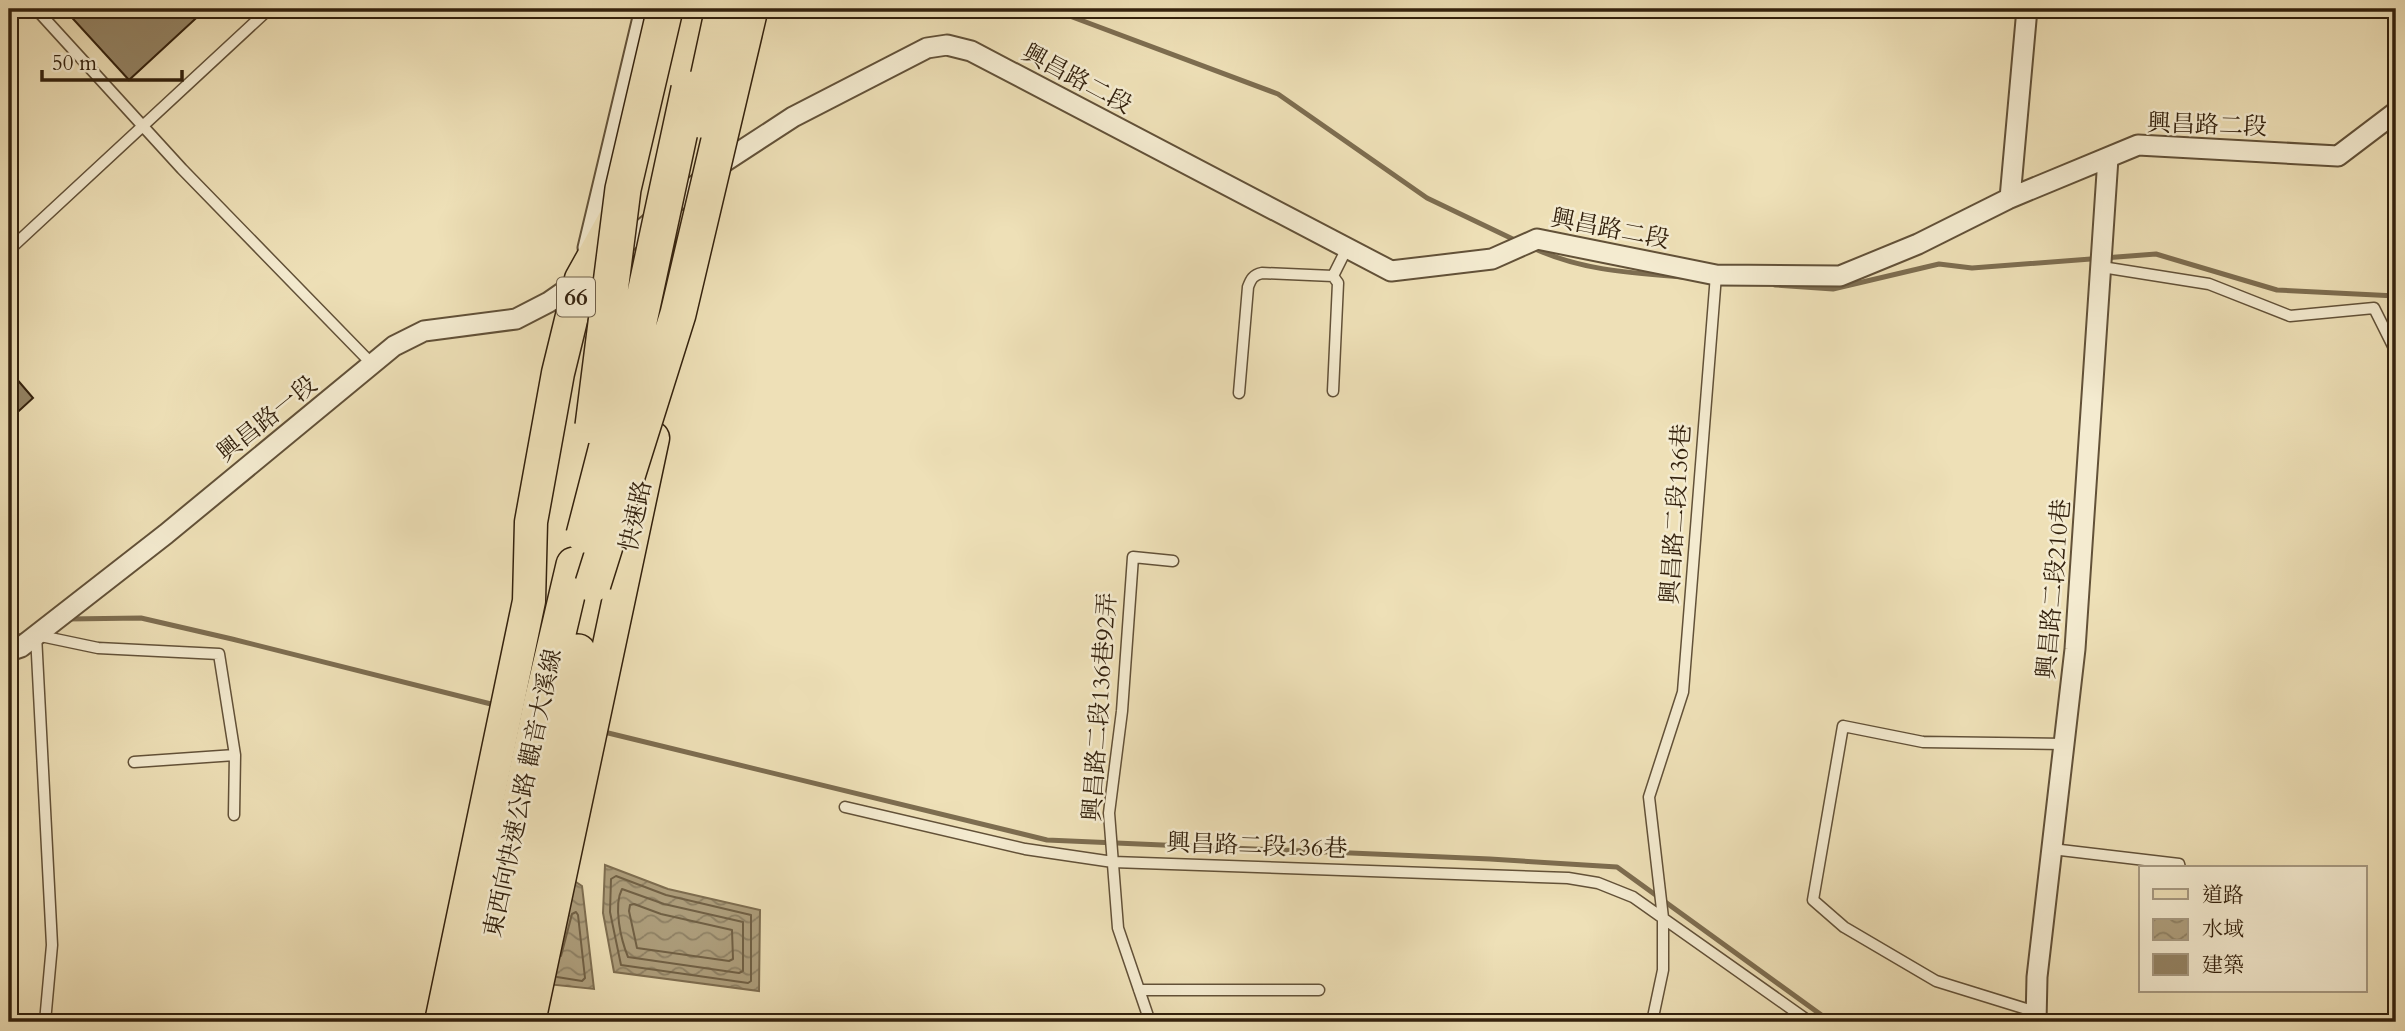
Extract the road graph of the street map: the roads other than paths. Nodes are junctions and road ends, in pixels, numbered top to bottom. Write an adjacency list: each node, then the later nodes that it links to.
1 (36, 9): 13 (lane)
2 (269, 9): 13 (lane)
3 (645, 9): 22 (street)
4 (665, 9): 28 (highway, 66, bridge)
5 (678, 9): 22 (main road, 66)
6 (705, 9): 28 (highway, bridge)
7 (723, 9): 28 (highway, bridge)
8 (740, 9): 15 (main road, 快速路)
9 (750, 9): 28 (highway, 66, bridge)
10 (760, 9): 15 (street, 快速路)
11 (2027, 9): 16 (street)
12 (2396, 112): 14 (street, 興昌路二段)
13 (143, 124): 18 (lane); 24 (lane)
14 (2108, 158): 16 (street, 興昌路二段); 19 (street, 興昌路二段210巷)
15 (713, 172): 17 (street, 興昌路二段); 22 (street, 興昌路二段); 47 (main road, 快速路)
16 (2010, 198): 20 (street, 興昌路二段)
17 (1347, 248): 20 (street, 興昌路二段); 21 (lane)
18 (9, 250)
19 (2103, 261): 23 (lane); 31 (street, 興昌路二段210巷)
20 (1716, 275): 39 (lane, 興昌路二段136巷)
21 (1333, 276): 25 (lane); 26 (lane)
22 (581, 279): 24 (street, 興昌路一段); 44 (main road, 66)
23 (2396, 352)
24 (372, 364): 29 (street, 興昌路一段)
25 (1333, 391)
26 (1239, 393)
27 (1173, 561): 37 (lane, 興昌路二段136巷92弄)
28 (584, 574): 45 (highway, 東西向快速公路 觀音大溪線 / 66); 46 (highway, 東西向快速公路 觀音大溪線 / 66)
29 (38, 634): 30 (street, 興昌路一段); 32 (lane); 43 (lane)
30 (9, 651)
31 (2064, 744): 36 (street, 興昌路二段210巷); 42 (lane)
32 (234, 755): 33 (lane); 35 (lane)
33 (134, 762)
34 (845, 807): 37 (lane, 興昌路二段136巷)
35 (234, 815)
36 (2052, 849): 38 (lane); 42 (street, 興昌路二段210巷)
37 (1113, 862): 39 (lane, 興昌路二段136巷); 40 (lane, 興昌路二段136巷92弄)
38 (2180, 866)
39 (1663, 918): 49 (lane, 興昌路二段136巷); 50 (lane, 興昌路二段136巷)
40 (1139, 990): 41 (lane); 48 (lane, 興昌路二段136巷92弄)
41 (1319, 990)
42 (2036, 1017)
43 (45, 1022)
44 (441, 1022)
45 (474, 1022)
46 (501, 1022)
47 (529, 1022)
48 (1148, 1022)
49 (1652, 1022)
50 (1810, 1022)

